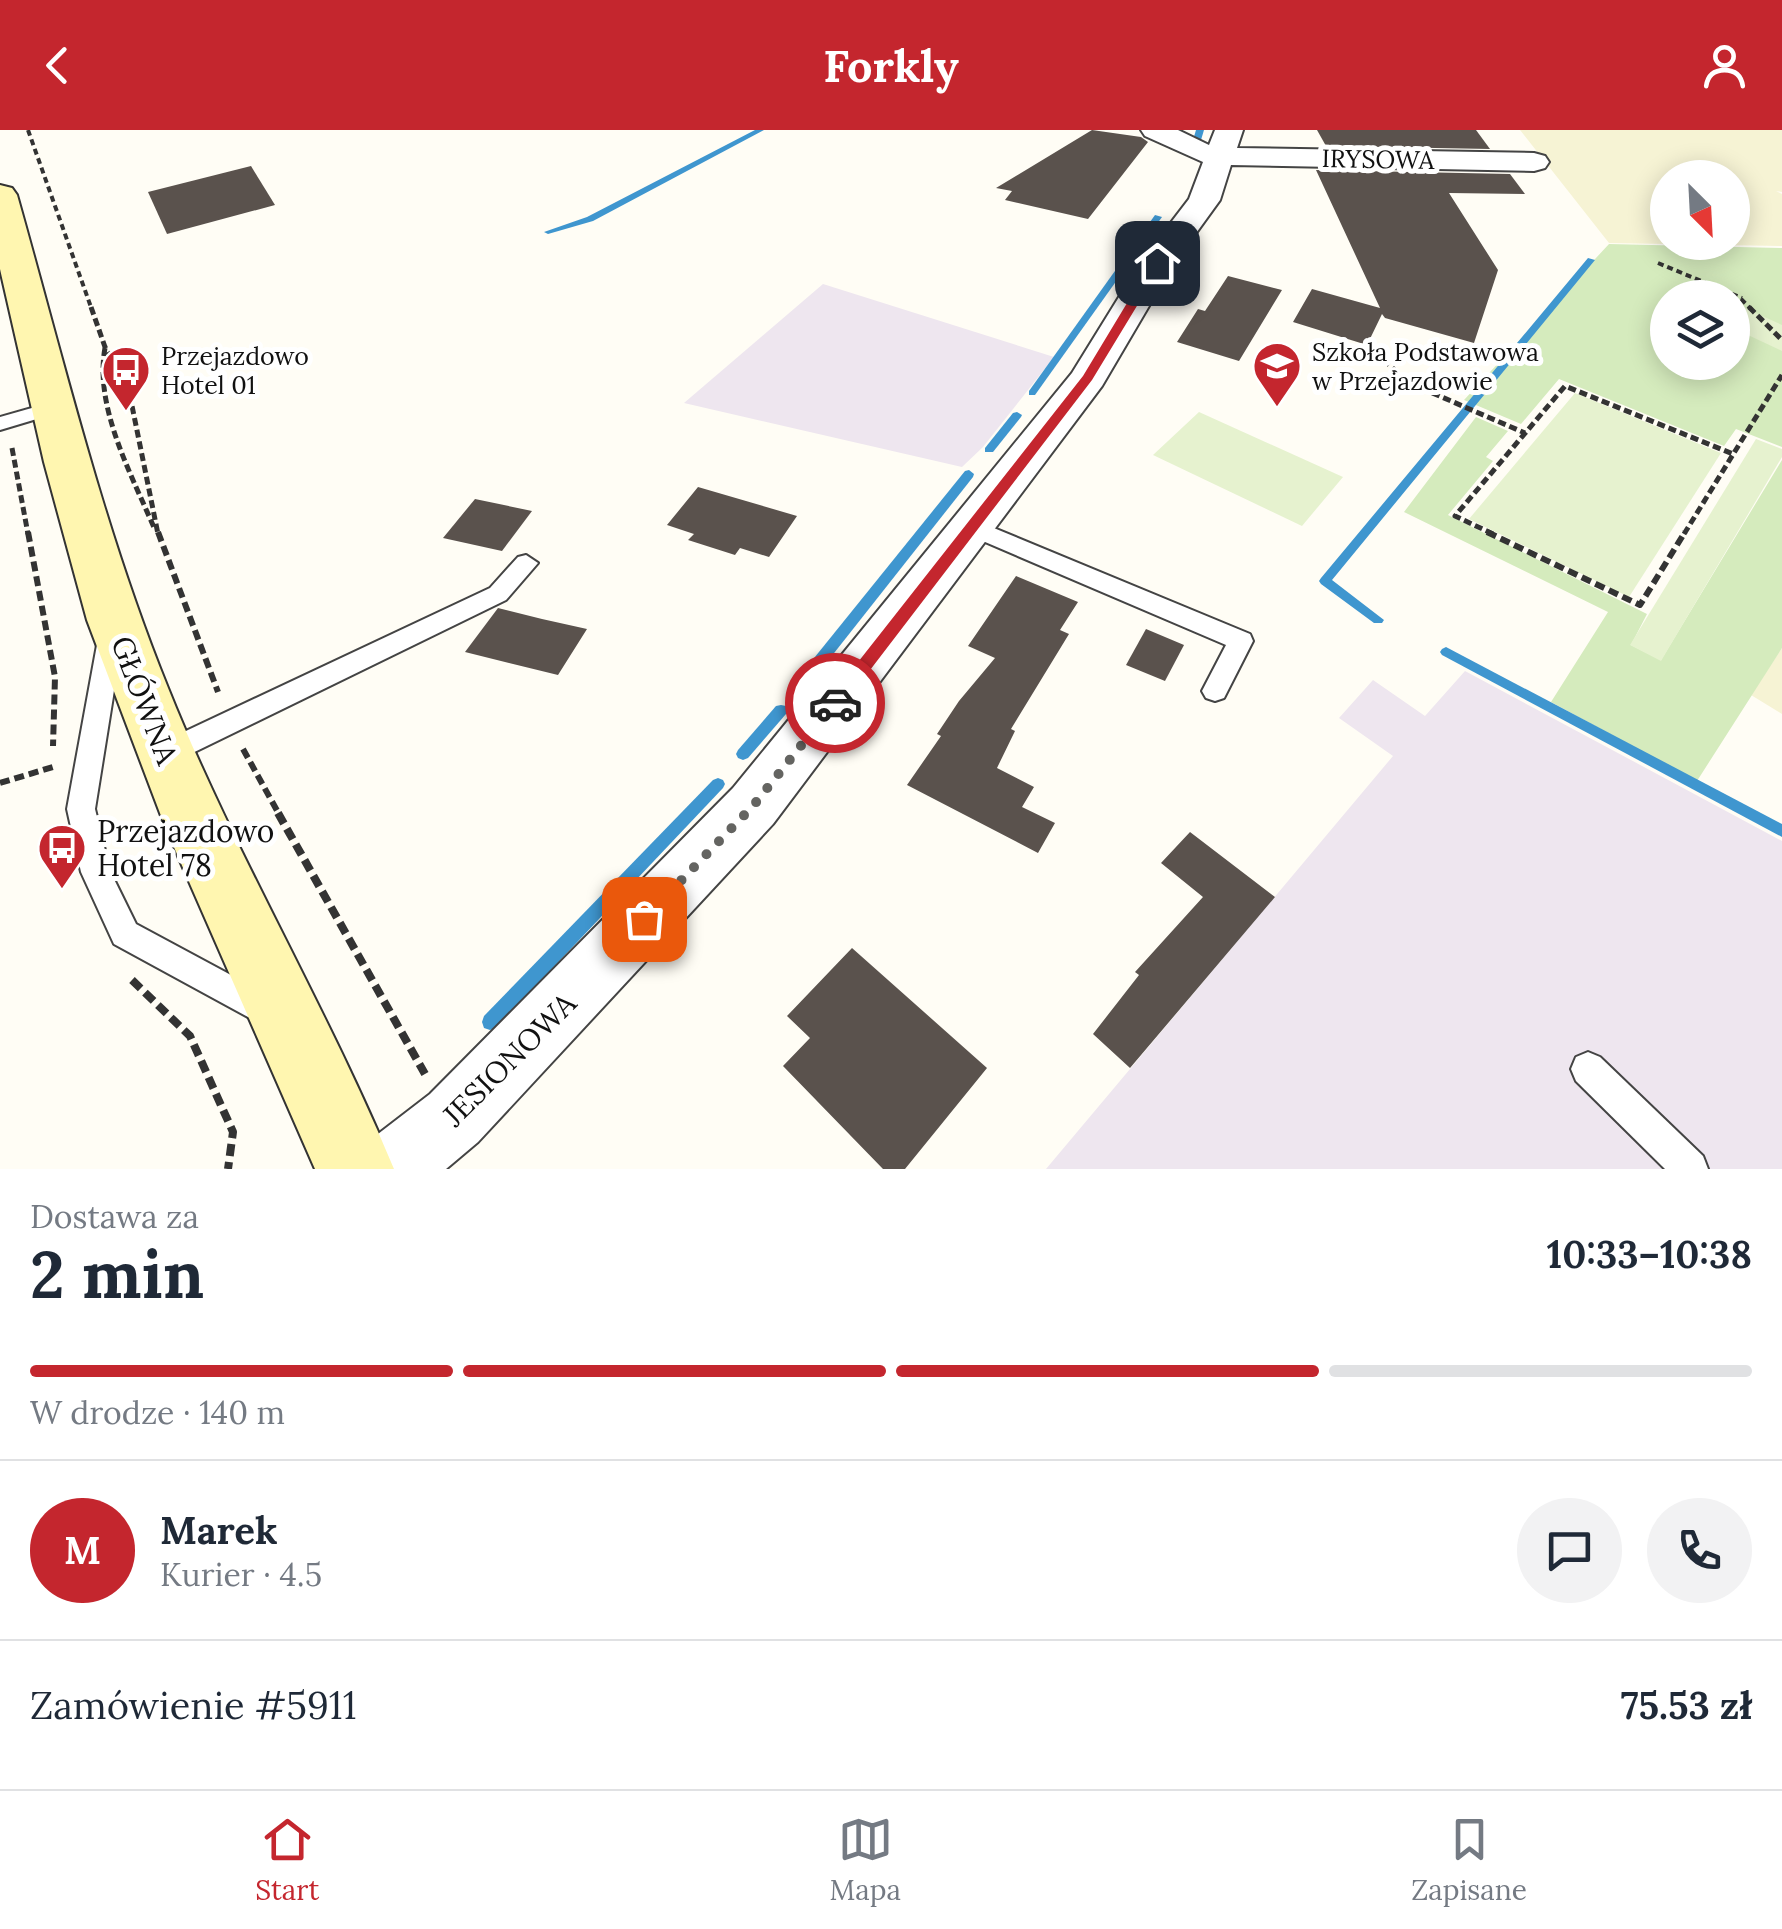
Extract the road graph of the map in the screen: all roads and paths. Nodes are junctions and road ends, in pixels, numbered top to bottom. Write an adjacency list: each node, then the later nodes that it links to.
1 (28, 130): 8 (path)
2 (1155, 130): 3 (street, IRYSOWA)
3 (1226, 143): 4 (street, IRYSOWA); 15 (street, JESIONOWA)
4 (1534, 162)
5 (2, 201): 11 (main road, GŁÓWNA)
6 (1658, 263): 7 (path)
7 (1782, 340)
8 (105, 347): 16 (path); 16 (path)
9 (1375, 351): 13 (path)
10 (1782, 375): 14 (path)
11 (53, 408): 12 (lane); 18 (main road, GŁÓWNA)
12 (0, 424)
13 (1525, 433): 14 (path); 14 (path)
14 (1733, 454)
15 (972, 527): 19 (lane); 30 (street, JESIONOWA)
16 (159, 536): 20 (path)
17 (526, 562): 20 (lane)
18 (114, 620): 21 (main road, GŁÓWNA); 24 (lane)
19 (1215, 691)
20 (230, 724): 21 (lane); 25 (path)
21 (164, 754): 24 (main road, GŁÓWNA)
22 (52, 767): 23 (path)
23 (0, 783)
24 (288, 1022): 29 (main road, GŁÓWNA)
25 (394, 1025)
26 (1588, 1069): 31 (lane)
27 (233, 1132): 28 (path)
28 (228, 1169)
29 (355, 1169)
30 (390, 1169)
31 (1690, 1169)

